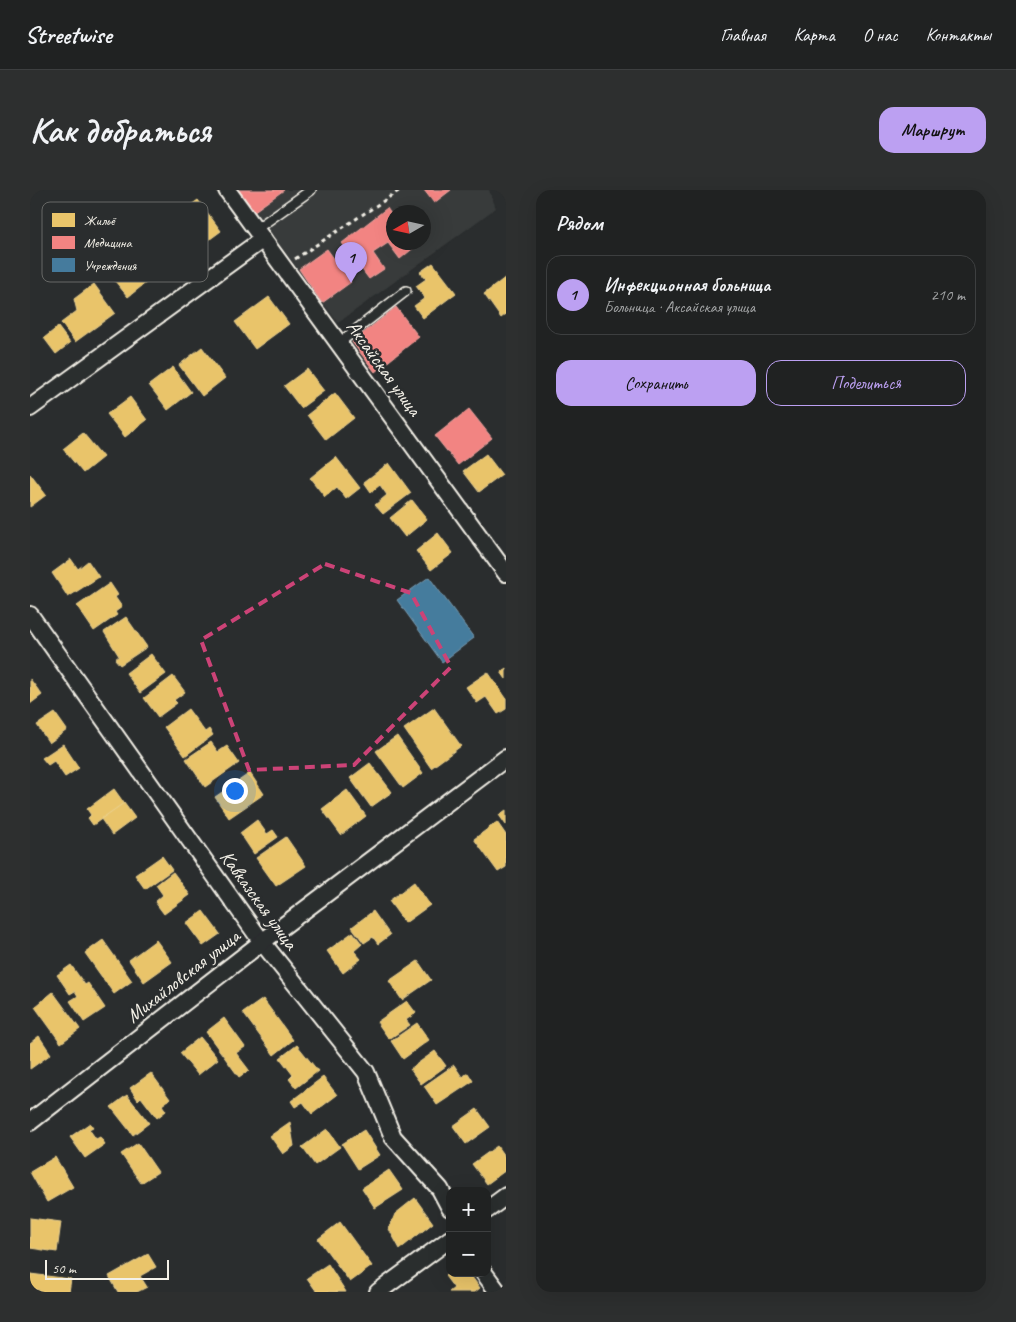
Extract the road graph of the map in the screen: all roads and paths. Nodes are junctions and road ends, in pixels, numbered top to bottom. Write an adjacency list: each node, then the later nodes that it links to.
1 (227, 190): 4 (street, Аксайская улица)
2 (311, 190): 4 (lane)
3 (400, 190): 5 (path)
4 (260, 234): 5 (street, Аксайская улица); 6 (street)
5 (284, 266): 9 (street, Аксайская улица)
6 (208, 273)
7 (197, 282): 10 (street)
8 (406, 292): 9 (lane)
9 (339, 342): 11 (street, Аксайская улица)
10 (30, 408)
11 (506, 573)
12 (30, 615): 14 (street, Кавказская улица)
13 (506, 758): 14 (street, Михайловская улица)
14 (262, 942): 15 (street, Михайловская улица); 17 (street, Кавказская улица)
15 (30, 1122)
16 (506, 1196): 18 (street)
17 (446, 1200)
18 (491, 1207)
19 (446, 1242): 21 (street)
20 (487, 1277): 22 (street)
21 (378, 1292)
22 (498, 1292)

